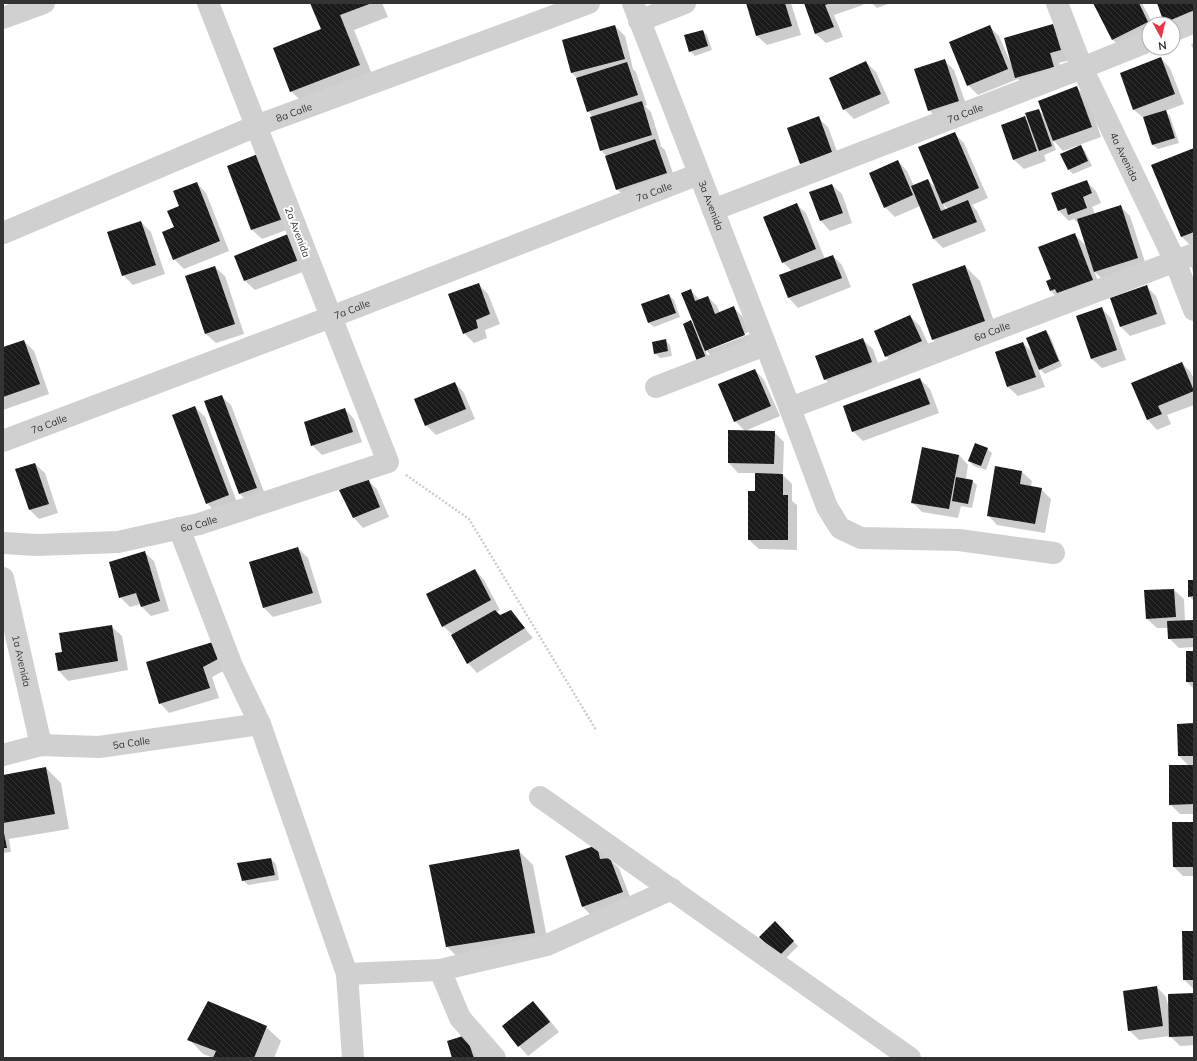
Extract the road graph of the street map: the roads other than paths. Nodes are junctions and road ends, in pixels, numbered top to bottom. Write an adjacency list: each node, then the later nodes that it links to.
1 (44, 3): 7 (street)
2 (208, 3): 12 (street, 2a Avenida)
3 (588, 3): 12 (street, 8a Calle)
4 (685, 3): 6 (street)
5 (1057, 3): 11 (street, 4a Avenida)
6 (636, 12): 13 (street, 3a Avenida)
7 (3, 18)
8 (1194, 22): 9 (street)
9 (1181, 28)
10 (1141, 44): 11 (street, 7a Calle)
11 (1082, 68): 14 (street, 7a Calle); 16 (street, 4a Avenida)
12 (256, 126): 15 (street, 8a Calle); 18 (street, 2a Avenida)
13 (699, 174): 14 (street, 3a Avenida); 18 (street, 7a Calle)
14 (713, 210): 19 (street, 3a Avenida)
15 (3, 233)
16 (1185, 257): 17 (street, 4a Avenida); 21 (street, 6a Calle)
17 (1194, 310)
18 (331, 318): 22 (street, 7a Calle); 23 (street, 2a Avenida)
19 (765, 345): 20 (street); 21 (street, 3a Avenida)
20 (656, 387)
21 (790, 408): 26 (street, 3a Avenida)
22 (3, 441)
23 (388, 462): 24 (street, 6a Calle)
24 (179, 528): 25 (street, 6a Calle); 28 (street)
25 (3, 543)
26 (1054, 553)
27 (3, 578): 29 (street, 1a Avenida)
28 (260, 724): 29 (street, 5a Calle); 34 (street)
29 (41, 744): 30 (street, 5a Calle)
30 (3, 755)
31 (540, 797): 32 (street)
32 (672, 889): 33 (street); 37 (street)
33 (440, 970): 34 (street); 36 (street)
34 (347, 974): 35 (street)
35 (353, 1058)
36 (495, 1058)
37 (910, 1058)

